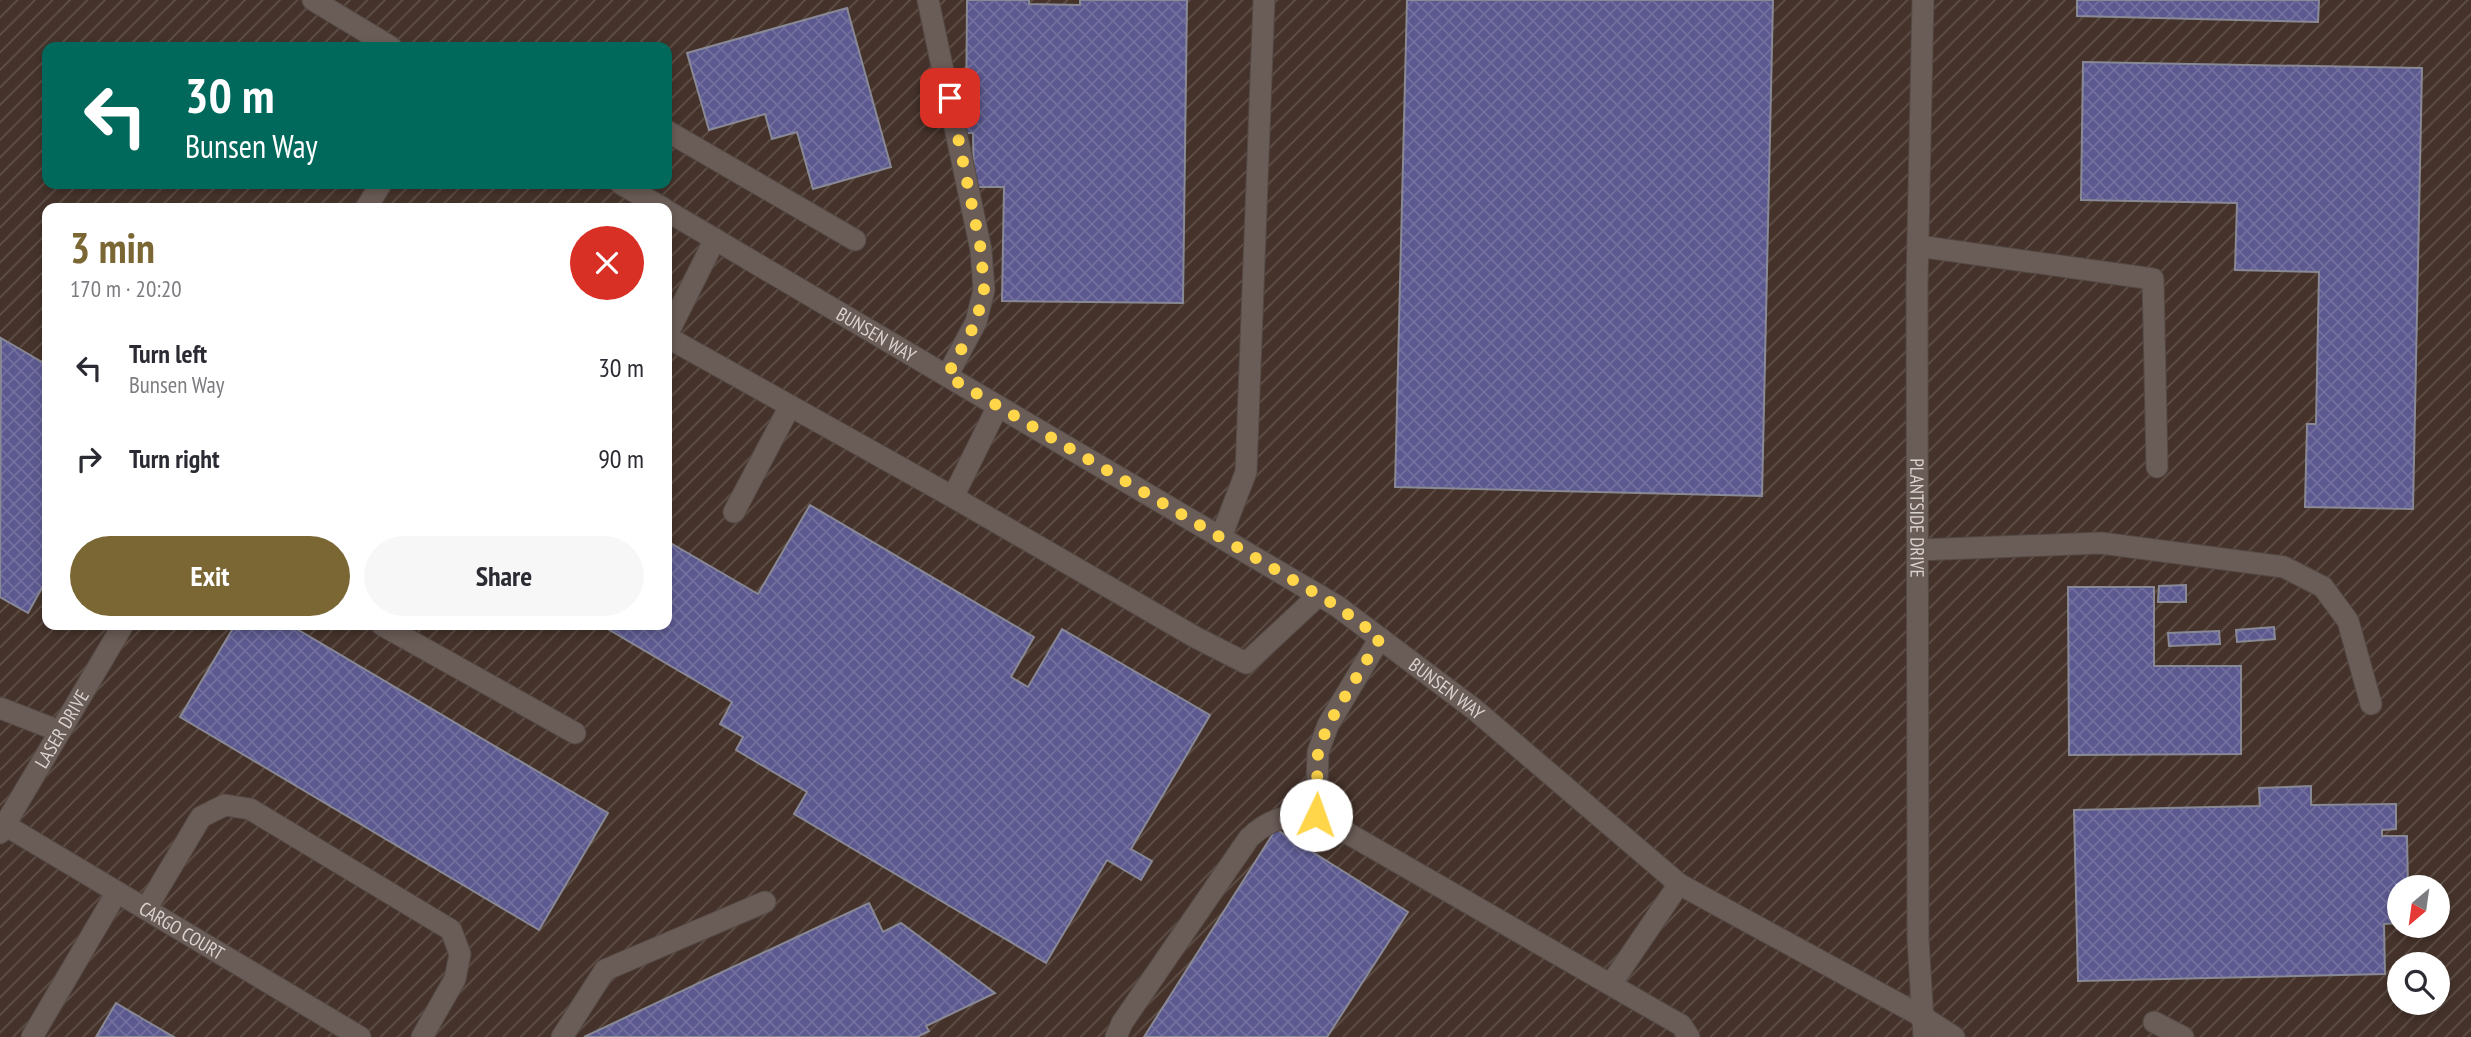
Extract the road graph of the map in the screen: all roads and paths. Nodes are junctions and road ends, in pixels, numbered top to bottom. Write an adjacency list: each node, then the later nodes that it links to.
1 (313, 0): 5 (street)
2 (928, 0): 15 (street)
3 (1264, 0): 21 (street)
4 (1923, 0): 12 (street, PLANTSIDE DRIVE)
5 (383, 42)
6 (672, 134): 11 (street)
7 (630, 189): 8 (street, BUNSEN WAY)
8 (654, 203)
9 (672, 213): 10 (street, BUNSEN WAY)
10 (715, 239): 13 (street); 15 (street, BUNSEN WAY)
11 (855, 240)
12 (1918, 246): 18 (street); 22 (street, PLANTSIDE DRIVE)
13 (672, 326)
14 (672, 339): 16 (street)
15 (947, 376): 17 (street, BUNSEN WAY)
16 (790, 406): 19 (street); 20 (street)
17 (998, 406): 19 (street); 21 (street, BUNSEN WAY)
18 (2157, 467)
19 (953, 498): 23 (street)
20 (734, 512)
21 (1221, 537): 23 (street, BUNSEN WAY)
22 (1918, 550): 27 (street); 39 (street, PLANTSIDE DRIVE)
23 (1319, 595): 26 (street, BUNSEN WAY)
24 (120, 630): 29 (street, LASER DRIVE)
25 (391, 630): 30 (street)
26 (1380, 638): 31 (street); 33 (street, BUNSEN WAY)
27 (2371, 704)
28 (0, 708): 29 (street)
29 (60, 732): 32 (street, LASER DRIVE)
30 (575, 733)
31 (1316, 815): 37 (street); 44 (street)
32 (2, 829): 34 (street, CARGO COURT)
33 (1679, 884): 37 (street); 39 (street, BUNSEN WAY)
34 (117, 892): 36 (street, CARGO COURT); 40 (street)
35 (765, 902): 43 (street)
36 (146, 909): 41 (street, CARGO COURT); 42 (street)
37 (1611, 984): 45 (street)
38 (2154, 1022): 47 (street)
39 (1923, 1027): 46 (street, BUNSEN WAY)
40 (32, 1037)
41 (360, 1037)
42 (422, 1037)
43 (562, 1037)
44 (1116, 1037)
45 (1689, 1037)
46 (1954, 1037)
47 (2183, 1037)

